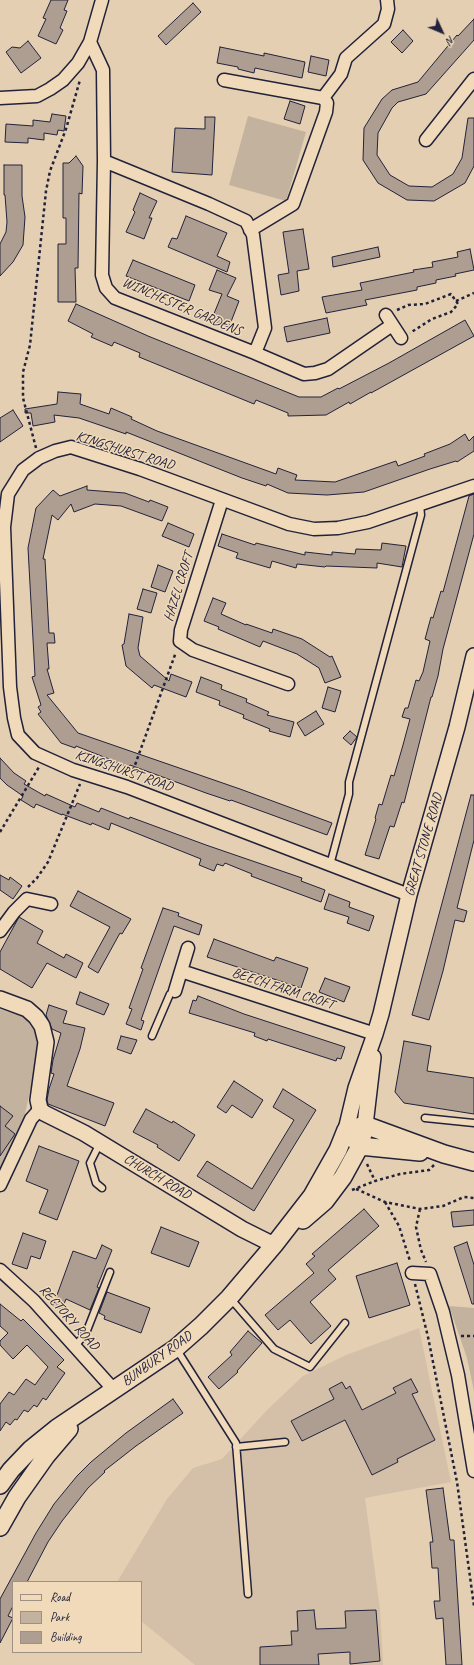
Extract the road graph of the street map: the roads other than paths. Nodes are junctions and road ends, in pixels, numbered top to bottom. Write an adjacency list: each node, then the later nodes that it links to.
1 (102, 0): 3 (street)
2 (387, 0): 7 (street)
3 (90, 42): 6 (street); 9 (street, WINCHESTER GARDENS)
4 (474, 79): 8 (street)
5 (224, 80): 7 (street)
6 (0, 98)
7 (323, 98): 10 (street)
8 (426, 140)
9 (104, 161): 10 (street); 14 (street, WINCHESTER GARDENS)
10 (250, 230): 14 (street, WINCHESTER GARDENS)
11 (386, 315): 12 (street)
12 (392, 326): 13 (street); 14 (street, WINCHESTER GARDENS)
13 (401, 338)
14 (255, 353)
15 (474, 486): 17 (street, KINGSHURST ROAD)
16 (222, 500): 17 (street, KINGSHURST ROAD); 19 (street, HAZEL CROFT); 20 (street, KINGSHURST ROAD)
17 (420, 505): 20 (lane)
18 (474, 656): 21 (street, GREAT STONE ROAD)
19 (288, 684)
20 (330, 865): 21 (street, KINGSHURST ROAD)
21 (410, 895): 28 (street, GREAT STONE ROAD)
22 (51, 904): 23 (street)
23 (0, 931)
24 (188, 948): 25 (street)
25 (181, 971): 26 (street); 28 (street, BEECH FARM CROFT)
26 (175, 991): 29 (lane)
27 (0, 999): 30 (street)
28 (375, 1034): 33 (street, GREAT STONE ROAD); 34 (street, GREAT STONE ROAD)
29 (152, 1036)
30 (40, 1109): 35 (street, CHURCH ROAD); 39 (street)
31 (425, 1118): 32 (lane)
32 (474, 1123)
33 (365, 1125): 34 (main road); 36 (main road); 37 (main road)
34 (346, 1130): 36 (main road); 41 (main road)
35 (100, 1143): 40 (lane); 41 (street, CHURCH ROAD)
36 (360, 1146): 37 (main road); 41 (main road)
37 (444, 1154): 38 (main road)
38 (474, 1162)
39 (0, 1185)
40 (102, 1188)
41 (274, 1245): 45 (main road, BUNBURY ROAD)
42 (0, 1270): 47 (street, RECTORY ROAD)
43 (110, 1272): 47 (lane)
44 (412, 1272): 53 (street)
45 (229, 1297): 46 (lane); 48 (main road, BUNBURY ROAD)
46 (345, 1323)
47 (75, 1346): 49 (street, RECTORY ROAD)
48 (176, 1348): 49 (main road, BUNBURY ROAD); 52 (lane)
49 (114, 1390): 50 (main road, BUNBURY ROAD)
50 (81, 1413): 54 (main road, BUNBURY ROAD); 55 (main road, BUNBURY ROAD)
51 (285, 1442): 52 (lane)
52 (236, 1447): 56 (lane)
53 (474, 1471)
54 (0, 1485)
55 (0, 1527)
56 (248, 1594)

